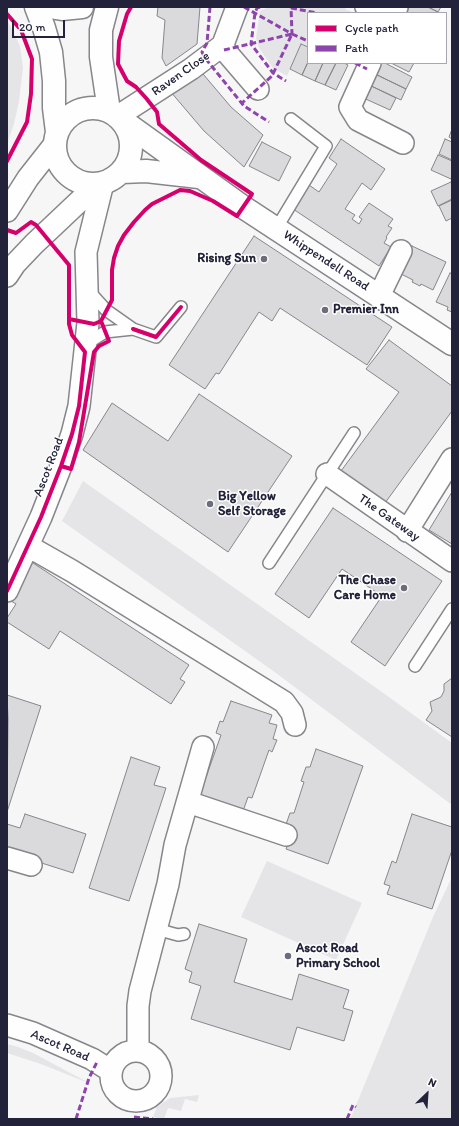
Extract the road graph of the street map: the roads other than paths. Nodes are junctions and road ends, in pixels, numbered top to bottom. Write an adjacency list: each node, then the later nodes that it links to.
1 (36, 7): 11 (street)
2 (49, 7): 3 (street)
3 (82, 7)
4 (107, 7): 9 (street)
5 (237, 7): 6 (street, Raven Close)
6 (223, 44): 8 (street, Raven Close); 9 (street, Raven Close)
7 (370, 64): 12 (street)
8 (258, 89)
9 (117, 116): 11 (street); 13 (street); 14 (street, Whippendell Road)
10 (290, 119): 17 (lane)
11 (56, 139): 15 (street); 16 (street)
12 (403, 143)
13 (122, 172): 14 (street, Whippendell Road); 15 (street)
14 (200, 177): 17 (street, Whippendell Road)
15 (99, 184): 19 (street); 20 (street, Ascot Road)
16 (7, 211)
17 (276, 229): 21 (street, Whippendell Road)
18 (400, 251): 21 (street)
19 (7, 276)
20 (87, 289): 23 (lane); 24 (street, Ascot Road)
21 (379, 296): 25 (street, Whippendell Road)
22 (181, 307): 23 (lane)
23 (133, 329): 24 (lane)
24 (86, 344): 30 (street, Ascot Road)
25 (452, 344)
26 (354, 433): 28 (lane)
27 (452, 459): 29 (street)
28 (326, 474): 29 (street, The Gateway); 32 (lane)
29 (407, 531): 31 (street, The Gateway)
30 (28, 546): 33 (street, Ascot Road); 36 (street)
31 (452, 561)
32 (269, 563)
33 (7, 591)
34 (452, 609): 35 (lane)
35 (415, 666)
36 (295, 725)
37 (203, 747): 38 (street)
38 (188, 802): 39 (street); 42 (street)
39 (286, 835)
40 (7, 858): 41 (street)
41 (30, 865)
42 (156, 929): 43 (lane); 45 (street)
43 (184, 934)
44 (7, 1025): 46 (street, Ascot Road)
45 (138, 1051): 46 (street); 46 (street)
46 (112, 1071)

